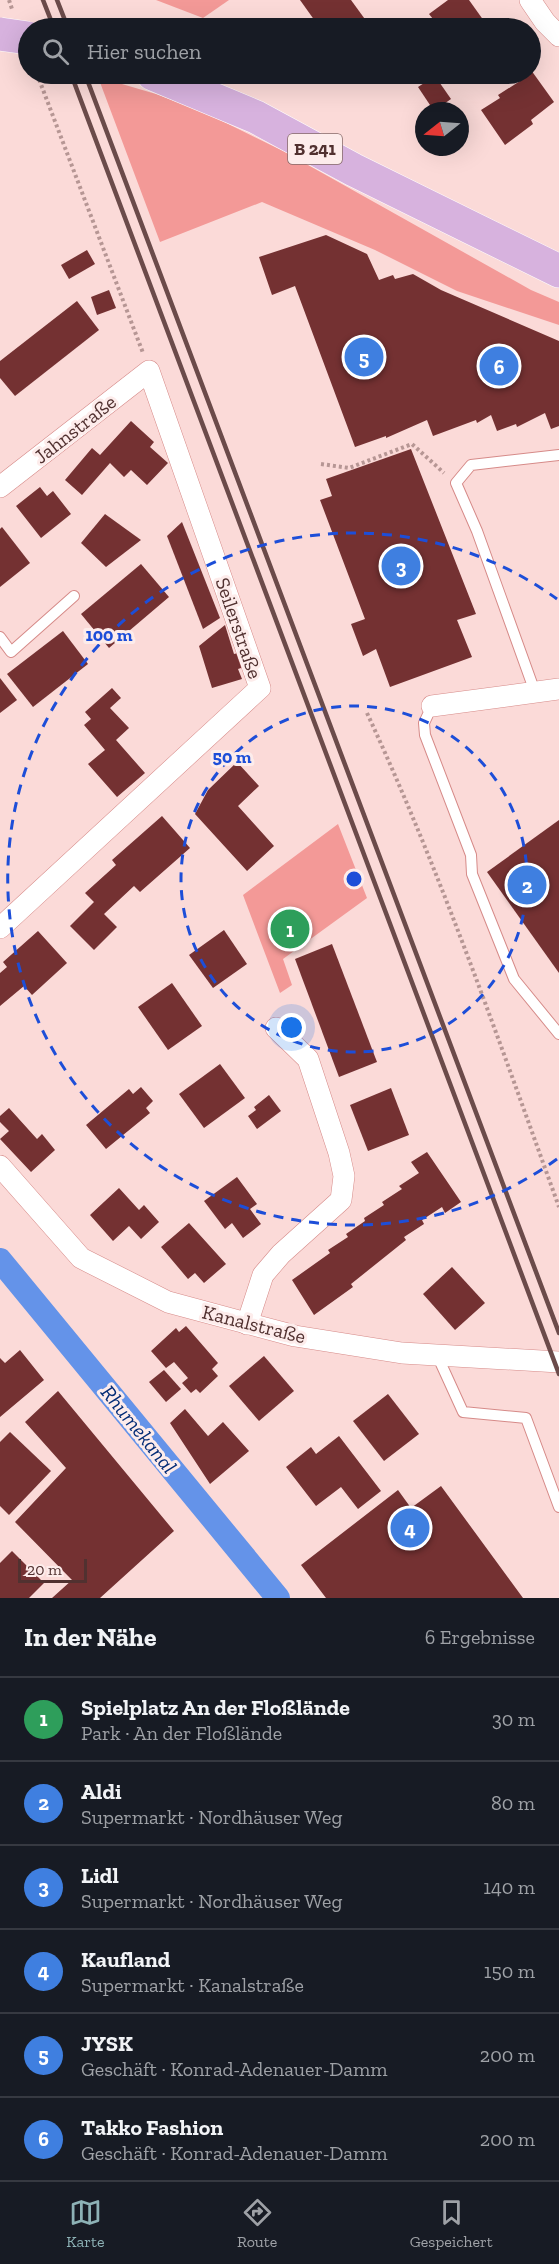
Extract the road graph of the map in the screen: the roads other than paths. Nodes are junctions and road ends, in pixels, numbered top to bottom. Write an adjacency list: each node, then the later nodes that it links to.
1 (530, 0): 3 (street)
2 (0, 34): 4 (main road, bridge)
3 (559, 36)
4 (18, 37)
5 (177, 84): 6 (main road, B 241)
6 (559, 271)
7 (149, 371): 9 (street, Jahnstraße); 15 (street, Seilerstraße)
8 (559, 455): 13 (lane)
9 (0, 487)
10 (74, 596): 11 (lane)
11 (0, 637)
12 (559, 689): 13 (street)
13 (535, 692): 14 (street)
14 (432, 706): 17 (lane)
15 (0, 927)
16 (276, 1028): 19 (street)
17 (559, 1034)
18 (0, 1166): 19 (street, Kanalstraße)
19 (247, 1324): 20 (street, Kanalstraße)
20 (437, 1355): 21 (street, Kanalstraße); 22 (lane)
21 (559, 1362)
22 (559, 1507)

